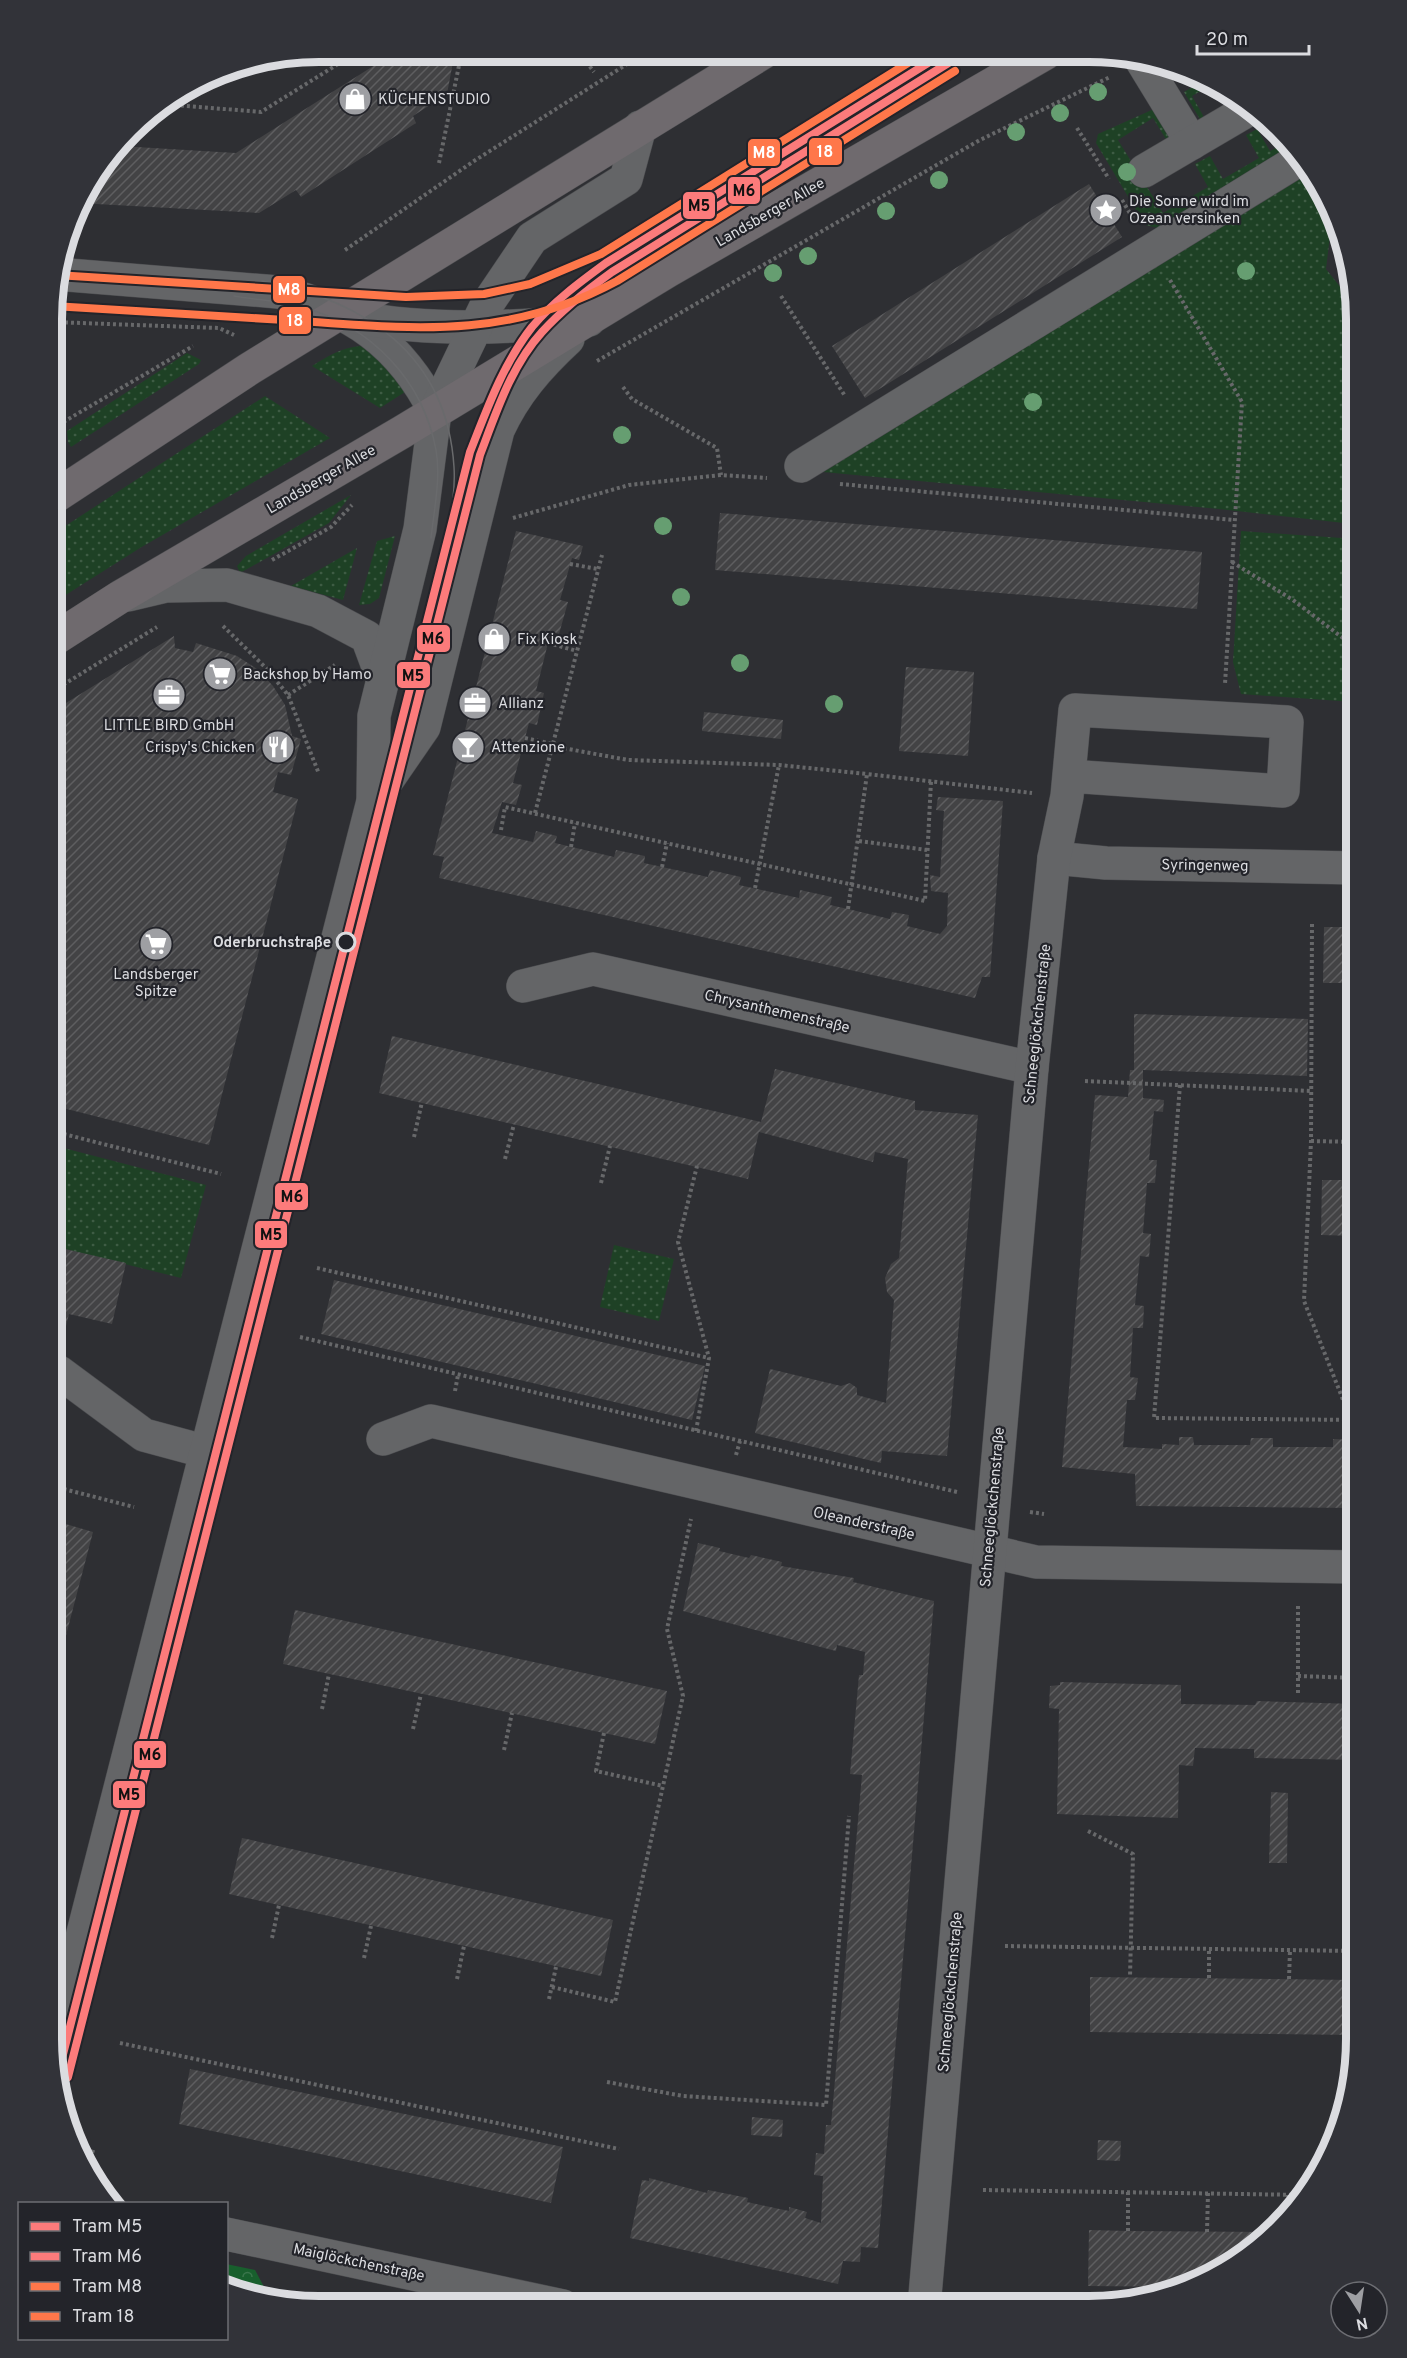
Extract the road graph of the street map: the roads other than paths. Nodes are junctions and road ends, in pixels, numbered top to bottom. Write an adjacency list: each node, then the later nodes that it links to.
1 (748, 62): 5 (main road)
2 (1030, 62): 11 (main road, Landsberger Allee)
3 (1146, 68): 6 (street)
4 (1242, 113): 6 (street)
5 (640, 128): 10 (main road); 12 (street)
6 (1192, 143): 8 (street)
7 (1293, 163): 14 (street)
8 (1144, 171)
9 (65, 274): 10 (street)
10 (339, 313): 12 (street, Landsberger Allee); 13 (street); 15 (main road)
11 (589, 320): 12 (street, Landsberger Allee); 13 (main road, Landsberger Allee); 20 (street)
12 (476, 326): 13 (street)
13 (435, 412): 16 (main road, Landsberger Allee); 18 (street)
14 (790, 473)
15 (62, 492)
16 (120, 597): 17 (main road, Landsberger Allee); 18 (street)
17 (62, 634)
18 (383, 680): 20 (street)
19 (1068, 787): 19 (street, Schneeglöckchenstraße); 21 (street, Schneeglöckchenstraße)
20 (373, 801): 27 (street)
21 (1054, 858): 22 (street, Syringenweg); 24 (street, Schneeglöckchenstraße)
22 (1346, 867)
23 (523, 986): 24 (street, Chrysanthemenstraße)
24 (1032, 1068): 28 (street, Schneeglöckchenstraße)
25 (62, 1375): 27 (street)
26 (383, 1438): 28 (street, Oleanderstraße)
27 (207, 1452): 30 (street)
28 (988, 1553): 29 (street, Oleanderstraße); 33 (street, Schneeglöckchenstraße)
29 (1346, 1567)
30 (62, 2015)
31 (228, 2234): 32 (street, Maiglöckchenstraße)
32 (516, 2296)
33 (925, 2296)

